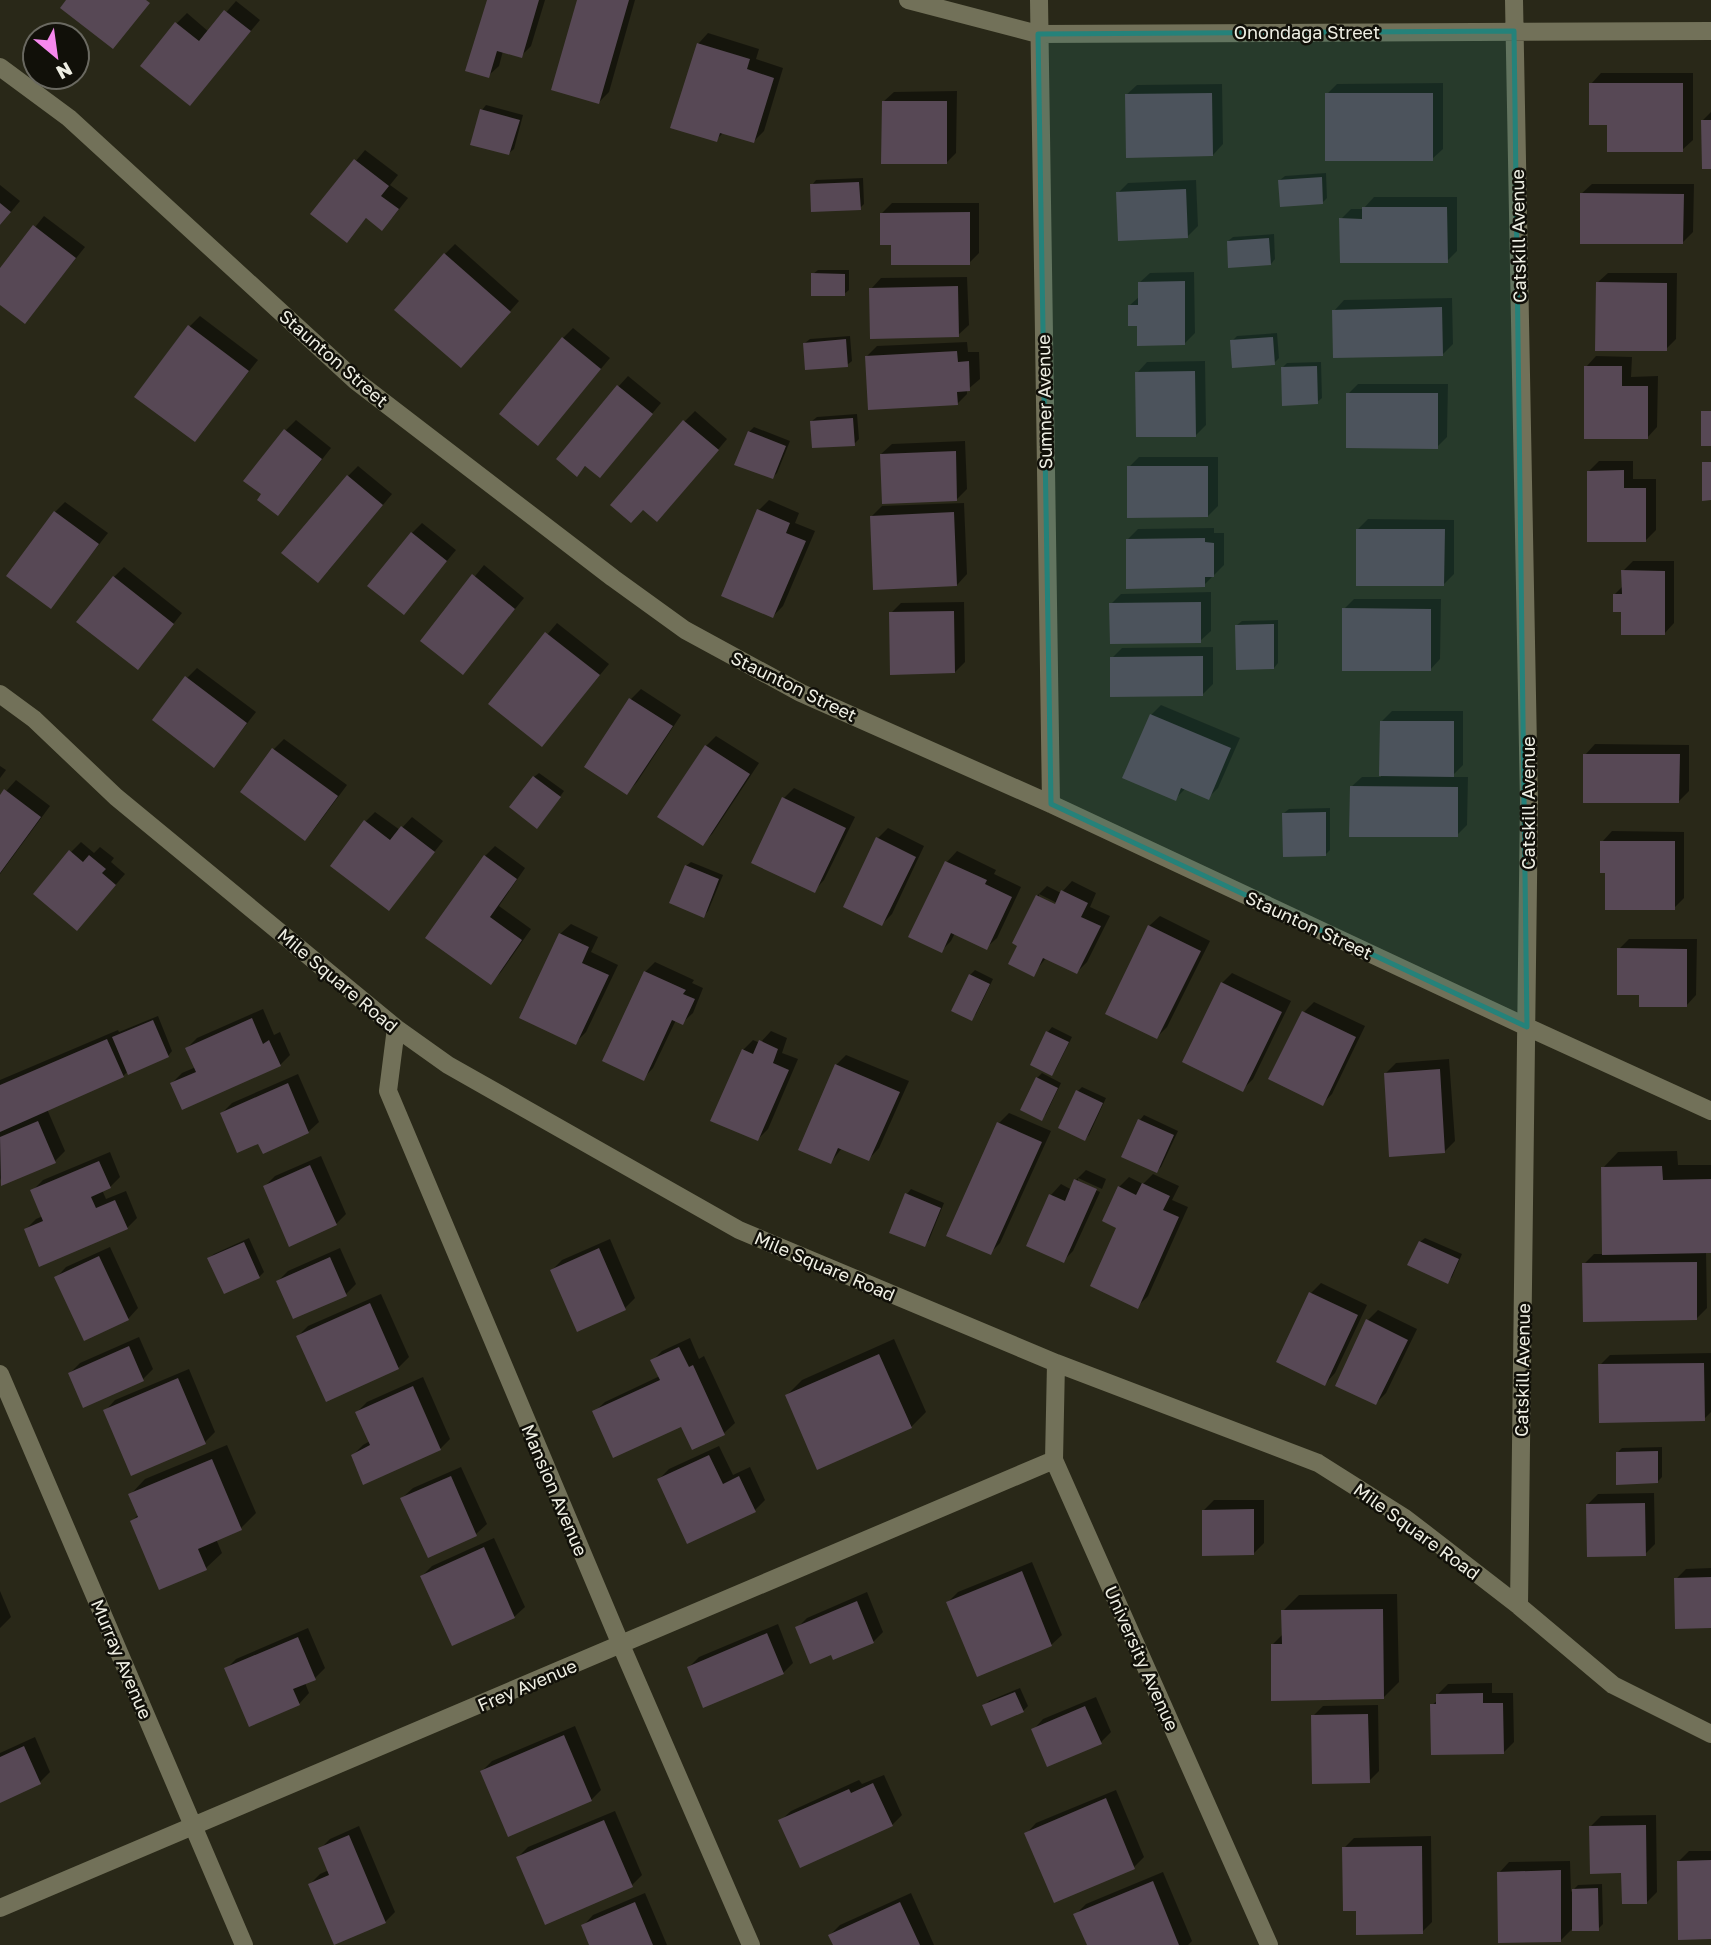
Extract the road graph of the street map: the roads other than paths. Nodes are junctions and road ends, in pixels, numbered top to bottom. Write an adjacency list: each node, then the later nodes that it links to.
1 (908, 0): 6 (street, Onondaga Street)
2 (1039, 0): 6 (street, Sumner Avenue)
3 (1514, 0): 4 (street, Catskill Avenue)
4 (1514, 31): 5 (street, Onondaga Street); 6 (street, Onondaga Street); 10 (street, Catskill Avenue)
5 (1711, 31)
6 (1038, 34): 9 (street, Sumner Avenue)
7 (0, 67): 9 (street, Staunton Street)
8 (0, 694): 11 (street, Mile Square Road)
9 (1051, 804): 10 (street, Staunton Street)
10 (1527, 1027): 12 (street, Staunton Street); 16 (street, Catskill Avenue)
11 (396, 1028): 13 (street, Mile Square Road); 17 (street, Mansion Avenue)
12 (1711, 1111)
13 (1056, 1363): 15 (street, University Avenue); 16 (street, Mile Square Road)
14 (0, 1374): 19 (street, Murray Avenue)
15 (1054, 1460): 17 (street, Frey Avenue); 23 (street, University Avenue)
16 (1519, 1606): 18 (street, Mile Square Road)
17 (621, 1645): 19 (street, Frey Avenue); 22 (street, Mansion Avenue)
18 (1711, 1734)
19 (193, 1827): 20 (street, Frey Avenue); 21 (street, Murray Avenue)
20 (0, 1908)
21 (244, 1945)
22 (751, 1945)
23 (1269, 1945)

